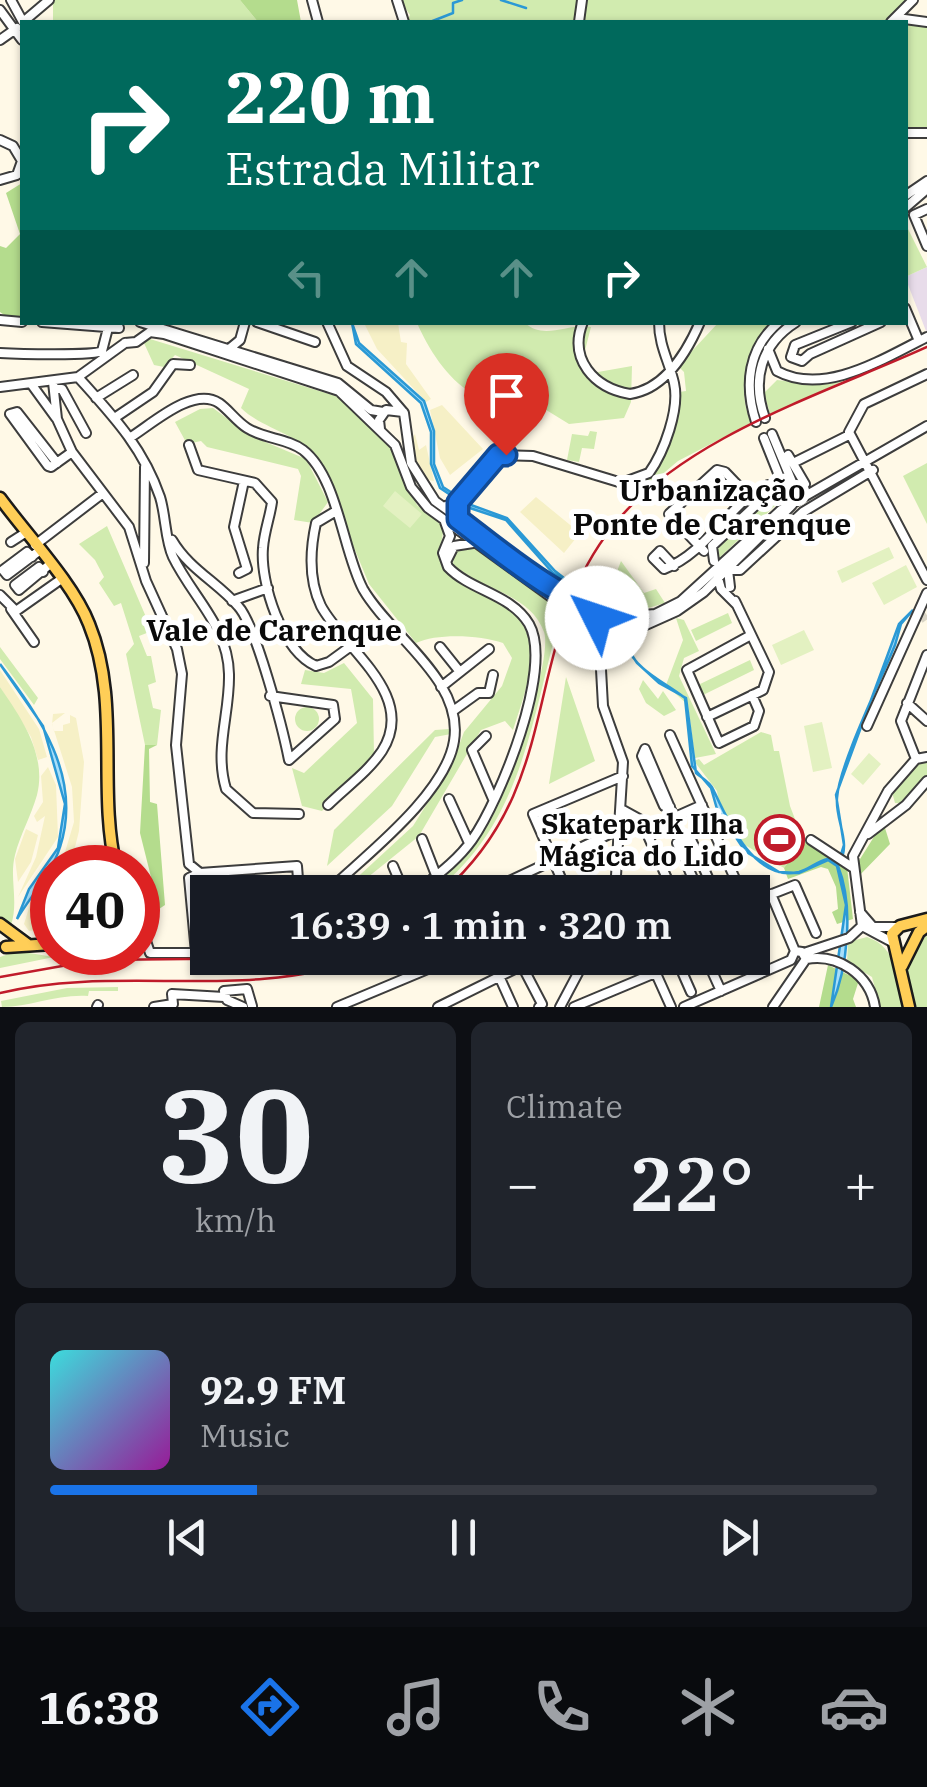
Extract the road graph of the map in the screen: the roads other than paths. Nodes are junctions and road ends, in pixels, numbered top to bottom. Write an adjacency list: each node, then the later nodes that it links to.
1 (49, 0): 3 (street)
2 (913, 0): 4 (street)
3 (26, 20)
4 (894, 20)
5 (20, 25): 6 (street)
6 (0, 40)
7 (0, 140): 8 (street)
8 (20, 159)
9 (20, 167): 10 (street)
10 (0, 180)
11 (927, 189): 12 (street)
12 (908, 205)
13 (927, 208): 14 (street)
14 (927, 246)
15 (908, 314): 32 (street)
16 (88, 325): 30 (street)
17 (120, 325): 30 (street); 34 (street)
18 (140, 325): 31 (street)
19 (150, 325): 36 (street)
20 (245, 325): 33 (street)
21 (265, 325): 35 (street)
22 (328, 325): 47 (street)
23 (581, 325): 41 (street)
24 (659, 325): 41 (street)
25 (699, 325): 41 (street)
26 (777, 325): 48 (street)
27 (793, 325): 37 (street)
28 (845, 325): 29 (street)
29 (874, 325)
30 (108, 328): 38 (street)
31 (142, 337): 34 (street); 61 (street)
32 (923, 339): 42 (street)
33 (240, 340): 36 (street); 39 (street)
34 (126, 342): 46 (street)
35 (316, 342)
36 (229, 349): 39 (street)
37 (768, 349): 42 (street); 45 (street)
38 (0, 353)
39 (245, 354): 54 (street)
40 (190, 365): 58 (street)
41 (670, 370): 78 (street)
42 (780, 373): 45 (street); 52 (street)
43 (927, 374): 63 (street)
44 (132, 375): 53 (street)
45 (759, 375): 48 (street); 52 (street)
46 (78, 377): 50 (street); 53 (street)
47 (373, 385): 54 (street); 55 (street); 56 (street)
48 (748, 385): 52 (street)
49 (32, 386): 50 (street); 51 (street); 57 (street)
50 (54, 386): 57 (street); 62 (street)
51 (0, 388)
52 (758, 393)
53 (96, 398): 58 (street)
54 (366, 406): 55 (street)
55 (386, 410): 56 (street); 61 (street)
56 (404, 413): 59 (street)
57 (54, 414): 67 (street)
58 (116, 417): 65 (street)
59 (407, 426): 61 (street); 79 (street)
60 (927, 426): 68 (street)
61 (382, 432): 81 (street)
62 (86, 433)
63 (850, 435): 68 (street); 73 (street)
64 (768, 436): 77 (street)
65 (131, 437): 69 (street); 80 (street)
66 (189, 445): 72 (street)
67 (72, 452): 70 (street); 74 (street)
68 (867, 460): 71 (street); 77 (street)
69 (145, 462): 84 (street); 93 (street)
70 (57, 463): 70 (street)
71 (873, 470): 89 (street); 91 (street)
72 (244, 481): 94 (street); 98 (street)
73 (805, 484)
74 (103, 493): 88 (street); 93 (street)
75 (750, 497): 87 (street); 87 (street); 91 (street)
76 (0, 498): 83 (main road)
77 (795, 501): 91 (street)
78 (458, 502): 79 (street); 82 (street)
79 (442, 508): 82 (street)
80 (336, 511): 110 (street); 117 (street)
81 (443, 519): 86 (street); 92 (street)
82 (458, 519): 102 (street)
83 (25, 532): 85 (street); 88 (main road)
84 (170, 536): 101 (street); 139 (street)
85 (11, 542)
86 (478, 544): 92 (street); 106 (street)
87 (700, 547): 90 (street); 91 (street)
88 (35, 551): 95 (main road)
89 (923, 559): 96 (street)
90 (674, 566)
91 (721, 566): 97 (street); 97 (street); 104 (street)
92 (448, 568): 132 (street)
93 (144, 569): 151 (street)
94 (239, 573)
95 (60, 580): 103 (street); 147 (main road)
96 (927, 580)
97 (723, 585): 105 (street); 107 (street)
98 (268, 588): 101 (street); 110 (street)
99 (927, 593): 124 (street)
100 (0, 595): 103 (street)
101 (232, 600): 119 (street)
102 (607, 607): 104 (street); 106 (street)
103 (11, 610): 109 (street)
104 (627, 610): 105 (street)
105 (630, 630): 108 (street)
106 (599, 632): 108 (street); 113 (street)
107 (751, 635): 118 (street); 122 (street)
108 (610, 641): 113 (street)
109 (34, 642)
110 (351, 646): 135 (street)
111 (440, 647): 115 (street)
112 (490, 648): 115 (street)
113 (601, 653): 129 (street)
114 (927, 655): 120 (street)
115 (460, 672): 117 (street)
116 (493, 675): 121 (street)
117 (441, 687): 121 (street)
118 (752, 695): 122 (street); 122 (street)
119 (270, 696): 119 (street)
120 (907, 702): 123 (street); 128 (street)
121 (452, 711): 154 (street)
122 (707, 717)
123 (927, 721)
124 (868, 726)
125 (670, 734): 136 (street)
126 (486, 736): 132 (street)
127 (927, 756): 128 (street)
128 (916, 759): 131 (street)
129 (624, 776): 138 (street); 148 (street)
130 (927, 781): 134 (street)
131 (888, 791): 134 (street); 143 (street)
132 (493, 798): 146 (street)
133 (449, 799): 146 (street)
134 (906, 805): 143 (street)
135 (328, 806)
136 (702, 806): 140 (street); 161 (street)
137 (670, 807): 137 (street); 140 (street)
138 (621, 809): 141 (street); 142 (street)
139 (300, 814)
140 (674, 817): 142 (street)
141 (618, 830): 148 (street); 159 (street)
142 (646, 830): 160 (street)
143 (868, 834): 149 (street)
144 (422, 839): 156 (street)
145 (811, 840): 149 (street)
146 (470, 843): 156 (street)
147 (111, 845)
148 (552, 859): 157 (street); 158 (street)
149 (846, 864): 164 (street)
150 (393, 866): 155 (street)
151 (200, 873): 152 (street); 153 (street)
152 (196, 875)
153 (298, 875)
154 (345, 875)
155 (397, 875)
156 (436, 875)
157 (519, 875)
158 (559, 875)
159 (616, 875)
160 (666, 875)
161 (732, 875)
162 (702, 892): 162 (street)
163 (771, 894): 169 (street); 176 (street)
164 (856, 907): 166 (street); 167 (street)
165 (927, 923): 167 (main road); 172 (main road)
166 (862, 926): 171 (street); 176 (street)
167 (902, 927): 171 (main road); 172 (main road)
168 (4, 929): 170 (main road); 173 (main road)
169 (816, 933)
170 (27, 944): 173 (main road)
171 (893, 944): 172 (main road); 177 (main road)
172 (913, 945): 177 (main road)
173 (3, 948)
174 (160, 952): 175 (street)
175 (190, 953)
176 (798, 958): 186 (street); 200 (street); 201 (street)
177 (901, 968): 202 (main road)
178 (413, 975): 193 (street)
179 (526, 975): 190 (street)
180 (577, 975): 196 (street)
181 (651, 975): 197 (street)
182 (657, 975): 198 (street)
183 (684, 975): 187 (street)
184 (714, 975): 186 (street)
185 (499, 976): 189 (street); 195 (street)
186 (721, 991): 199 (street)
187 (692, 992)
188 (224, 997): 191 (street); 192 (street); 192 (street)
189 (455, 1003): 194 (street)
190 (540, 1006)
191 (154, 1007)
192 (249, 1007)
193 (337, 1007)
194 (438, 1007)
195 (513, 1007)
196 (560, 1007)
197 (574, 1007)
198 (670, 1007)
199 (684, 1007)
200 (773, 1007)
201 (875, 1007)
202 (909, 1007)

